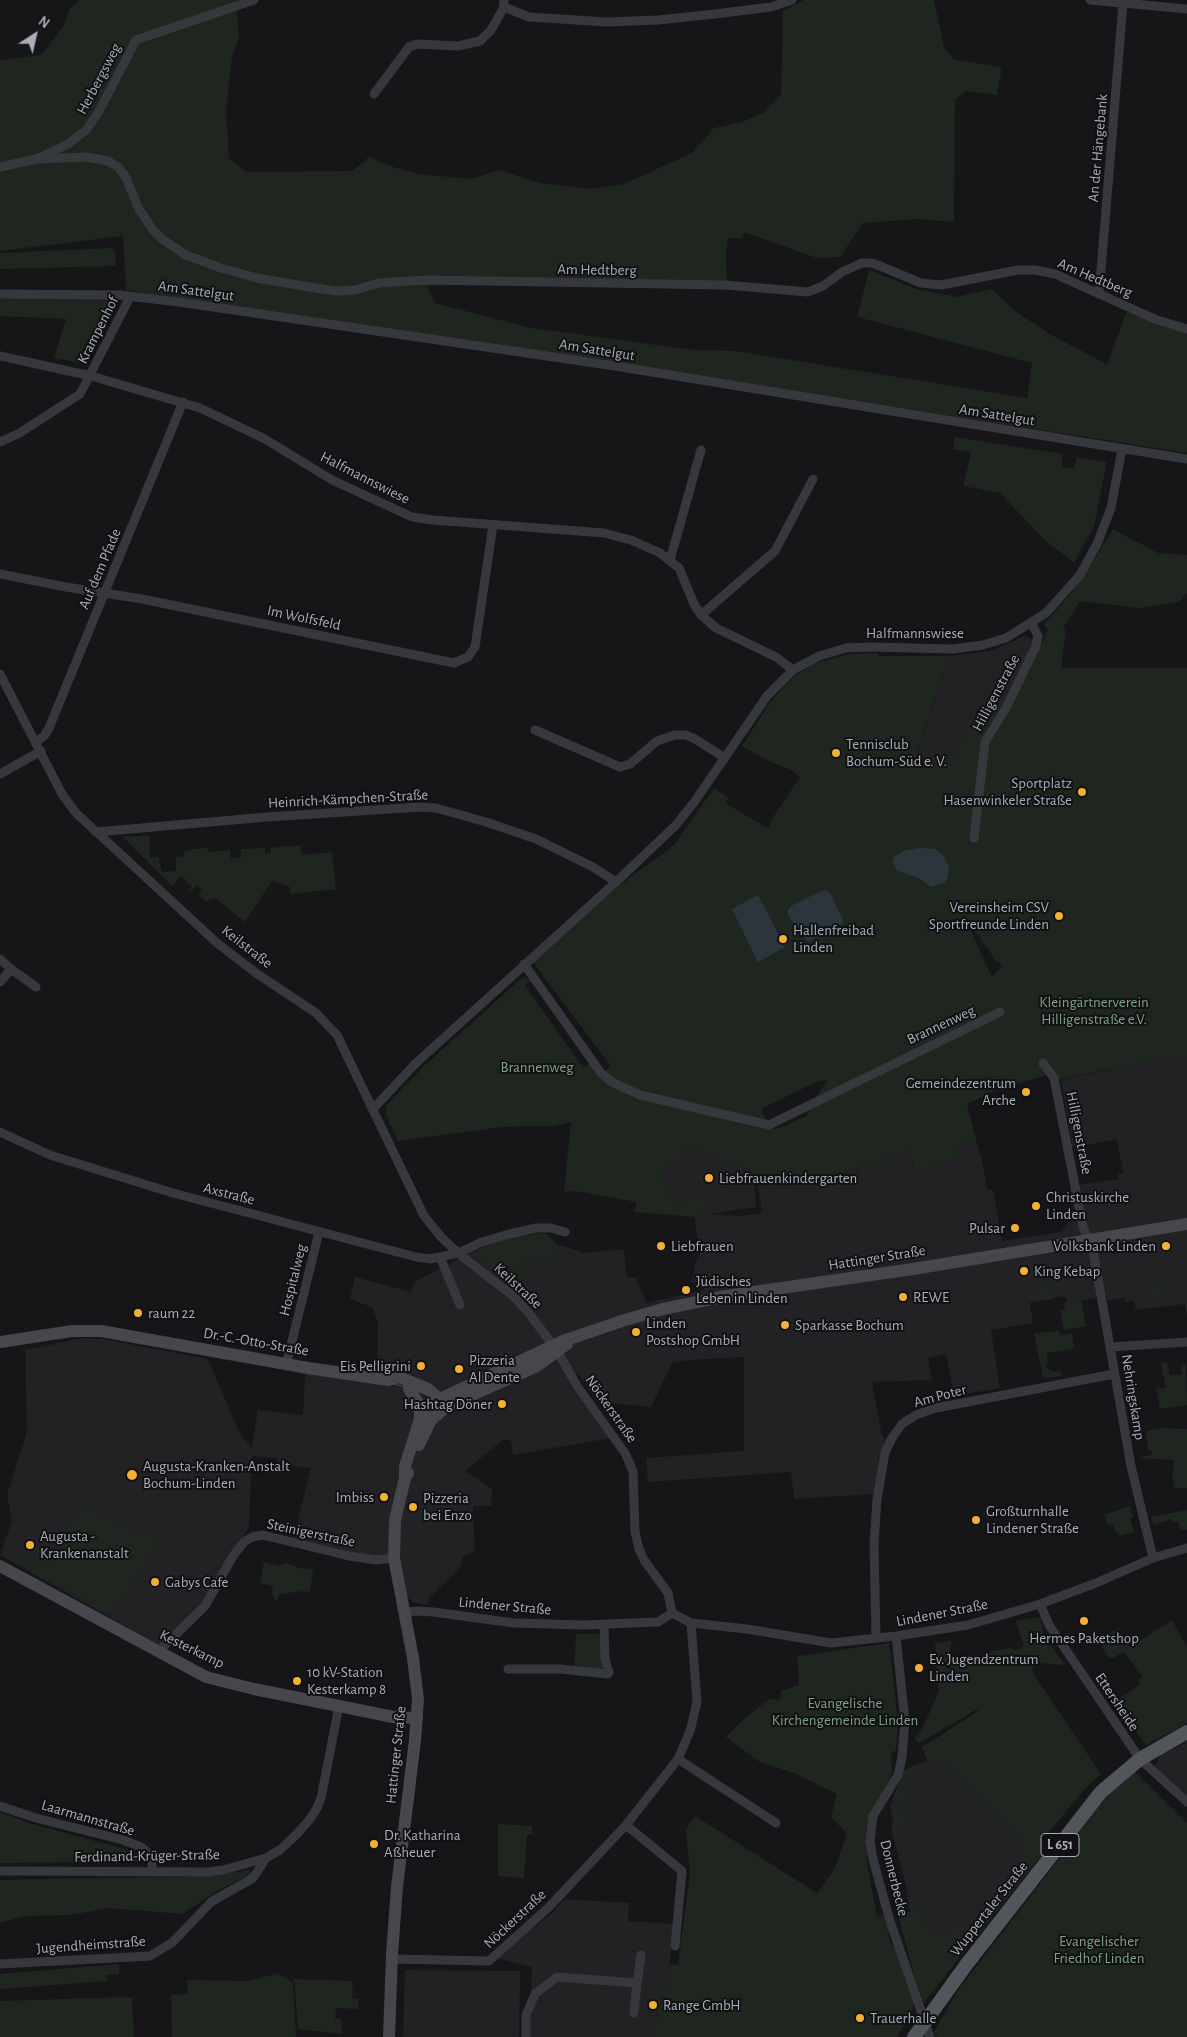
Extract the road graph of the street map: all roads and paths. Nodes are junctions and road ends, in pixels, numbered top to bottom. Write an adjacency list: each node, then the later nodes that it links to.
1 (254, 0): 8 (street, Herbergsweg)
2 (792, 0): 4 (street)
3 (1090, 0): 5 (street)
4 (504, 3): 7 (street)
5 (1123, 4): 6 (street); 11 (street, An der Hängebank)
6 (1187, 9)
7 (374, 94)
8 (36, 159): 9 (street, Herbergsweg); 11 (street, Am Hedtberg)
9 (0, 167)
10 (0, 294): 12 (street, Am Sattelgut)
11 (1099, 294): 13 (street, Am Hedtberg)
12 (130, 296): 15 (street, Krampenhof); 18 (street, Am Sattelgut)
13 (1187, 329)
14 (0, 356): 15 (street, Krampenhof)
15 (90, 376): 16 (street, Halfmannswiese); 17 (street, Krampenhof)
16 (183, 402): 22 (street, Halfmannswiese); 25 (street, Auf dem Pfade)
17 (0, 442)
18 (1122, 449): 20 (street, Am Sattelgut); 27 (street, Halfmannswiese)
19 (701, 450): 23 (street)
20 (1187, 459)
21 (812, 479): 26 (street)
22 (493, 525): 23 (street, Halfmannswiese); 25 (street, Im Wolfsfeld)
23 (670, 560): 26 (street, Halfmannswiese)
24 (0, 574): 25 (street, Im Wolfsfeld)
25 (105, 594): 31 (street, Auf dem Pfade)
26 (701, 614): 28 (street, Halfmannswiese)
27 (1032, 624): 28 (street, Halfmannswiese); 36 (street, Hilligenstraße)
28 (793, 670): 33 (street)
29 (0, 674): 31 (street, Keilstraße)
30 (535, 730): 33 (street)
31 (36, 742): 32 (street, Keilstraße)
32 (41, 751): 34 (street); 35 (street, Keilstraße)
33 (725, 758): 37 (street)
34 (0, 774)
35 (96, 832): 37 (street, Heinrich-Kämpchen-Straße); 45 (street, Keilstraße)
36 (974, 838)
37 (616, 882): 39 (street)
38 (0, 959): 40 (street)
39 (524, 964): 43 (street, Brannenweg); 45 (street)
40 (11, 968): 41 (street); 42 (street)
41 (0, 982)
42 (36, 987)
43 (1000, 1012)
44 (1043, 1063): 50 (street, Hilligenstraße)
45 (373, 1108): 51 (street, Keilstraße)
46 (0, 1132): 48 (street, Axstraße)
47 (1187, 1224): 50 (street, Hattinger Straße)
48 (319, 1232): 52 (street, Axstraße); 58 (street, Hospitalweg)
49 (565, 1232): 51 (street)
50 (1089, 1240): 56 (street, Nehringskamp); 57 (street, Hattinger Straße)
51 (458, 1253): 52 (street, Axstraße); 57 (street, Keilstraße)
52 (440, 1257): 53 (street)
53 (460, 1305)
54 (0, 1342): 58 (street, Dr.-C.-Otto-Straße)
55 (1187, 1342): 56 (street)
56 (1111, 1347): 59 (street, Nehringskamp)
57 (555, 1349): 62 (street, Hattinger Straße); 71 (street, Nöckerstraße)
58 (286, 1365): 60 (street, Dr.-C.-Otto-Straße)
59 (1114, 1374): 67 (street, Nehringskamp); 75 (street, Am Poter)
60 (388, 1380): 61 (street, Dr.-C.-Otto-Straße); 62 (street, Dr.-C.-Otto-Straße)
61 (408, 1389): 62 (street, Dr.-C.-Otto-Straße); 63 (street)
62 (441, 1402): 63 (street, Hattinger Straße); 64 (street, Hattinger Straße)
63 (420, 1419): 64 (street, Hattinger Straße)
64 (405, 1478): 66 (street, Hattinger Straße)
65 (1187, 1548): 67 (street, Lindener Straße)
66 (394, 1558): 70 (street, Hattinger Straße); 76 (street, Steinigerstraße)
67 (1153, 1558): 69 (street, Lindener Straße)
68 (0, 1566): 76 (street, Kesterkamp)
69 (1040, 1604): 74 (street, Lindener Straße); 82 (street, Ettersheide)
70 (404, 1613): 73 (street, Lindener Straße); 79 (street, Hattinger Straße)
71 (672, 1613): 72 (street); 73 (street, Lindener Straße)
72 (691, 1623): 75 (street, Lindener Straße); 81 (street, Nöckerstraße)
73 (604, 1625): 77 (street)
74 (896, 1636): 75 (street, Lindener Straße); 99 (street, Donnerbecke)
75 (876, 1638)
76 (158, 1652): 78 (street, Kesterkamp)
77 (508, 1670)
78 (339, 1706): 79 (street, Kesterkamp); 87 (street, Ferdinand-Krüger-Straße)
79 (416, 1718): 92 (street, Hattinger Straße)
80 (1187, 1732): 82 (main road, Wuppertaler Straße / L 651)
81 (678, 1759): 85 (street); 86 (street, Nöckerstraße)
82 (1140, 1759): 83 (street, Ettersheide); 98 (main road, Wuppertaler Straße / L 651, bridge)
83 (1187, 1802)
84 (0, 1806): 89 (street, Laarmannstraße)
85 (776, 1823)
86 (626, 1824): 90 (street); 92 (street, Nöckerstraße)
87 (266, 1858): 89 (street, Ferdinand-Krüger-Straße); 93 (street, Jugendheimstraße)
88 (0, 1871): 89 (street, Ferdinand-Krüger-Straße)
89 (152, 1871)
90 (675, 1946)
91 (641, 1955): 94 (street)
92 (392, 1959): 96 (street, Hattinger Straße)
93 (0, 1964)
94 (637, 1982): 95 (street); 97 (street)
95 (634, 2013)
96 (389, 2037)
97 (526, 2037)
98 (914, 2037)
99 (930, 2037)

